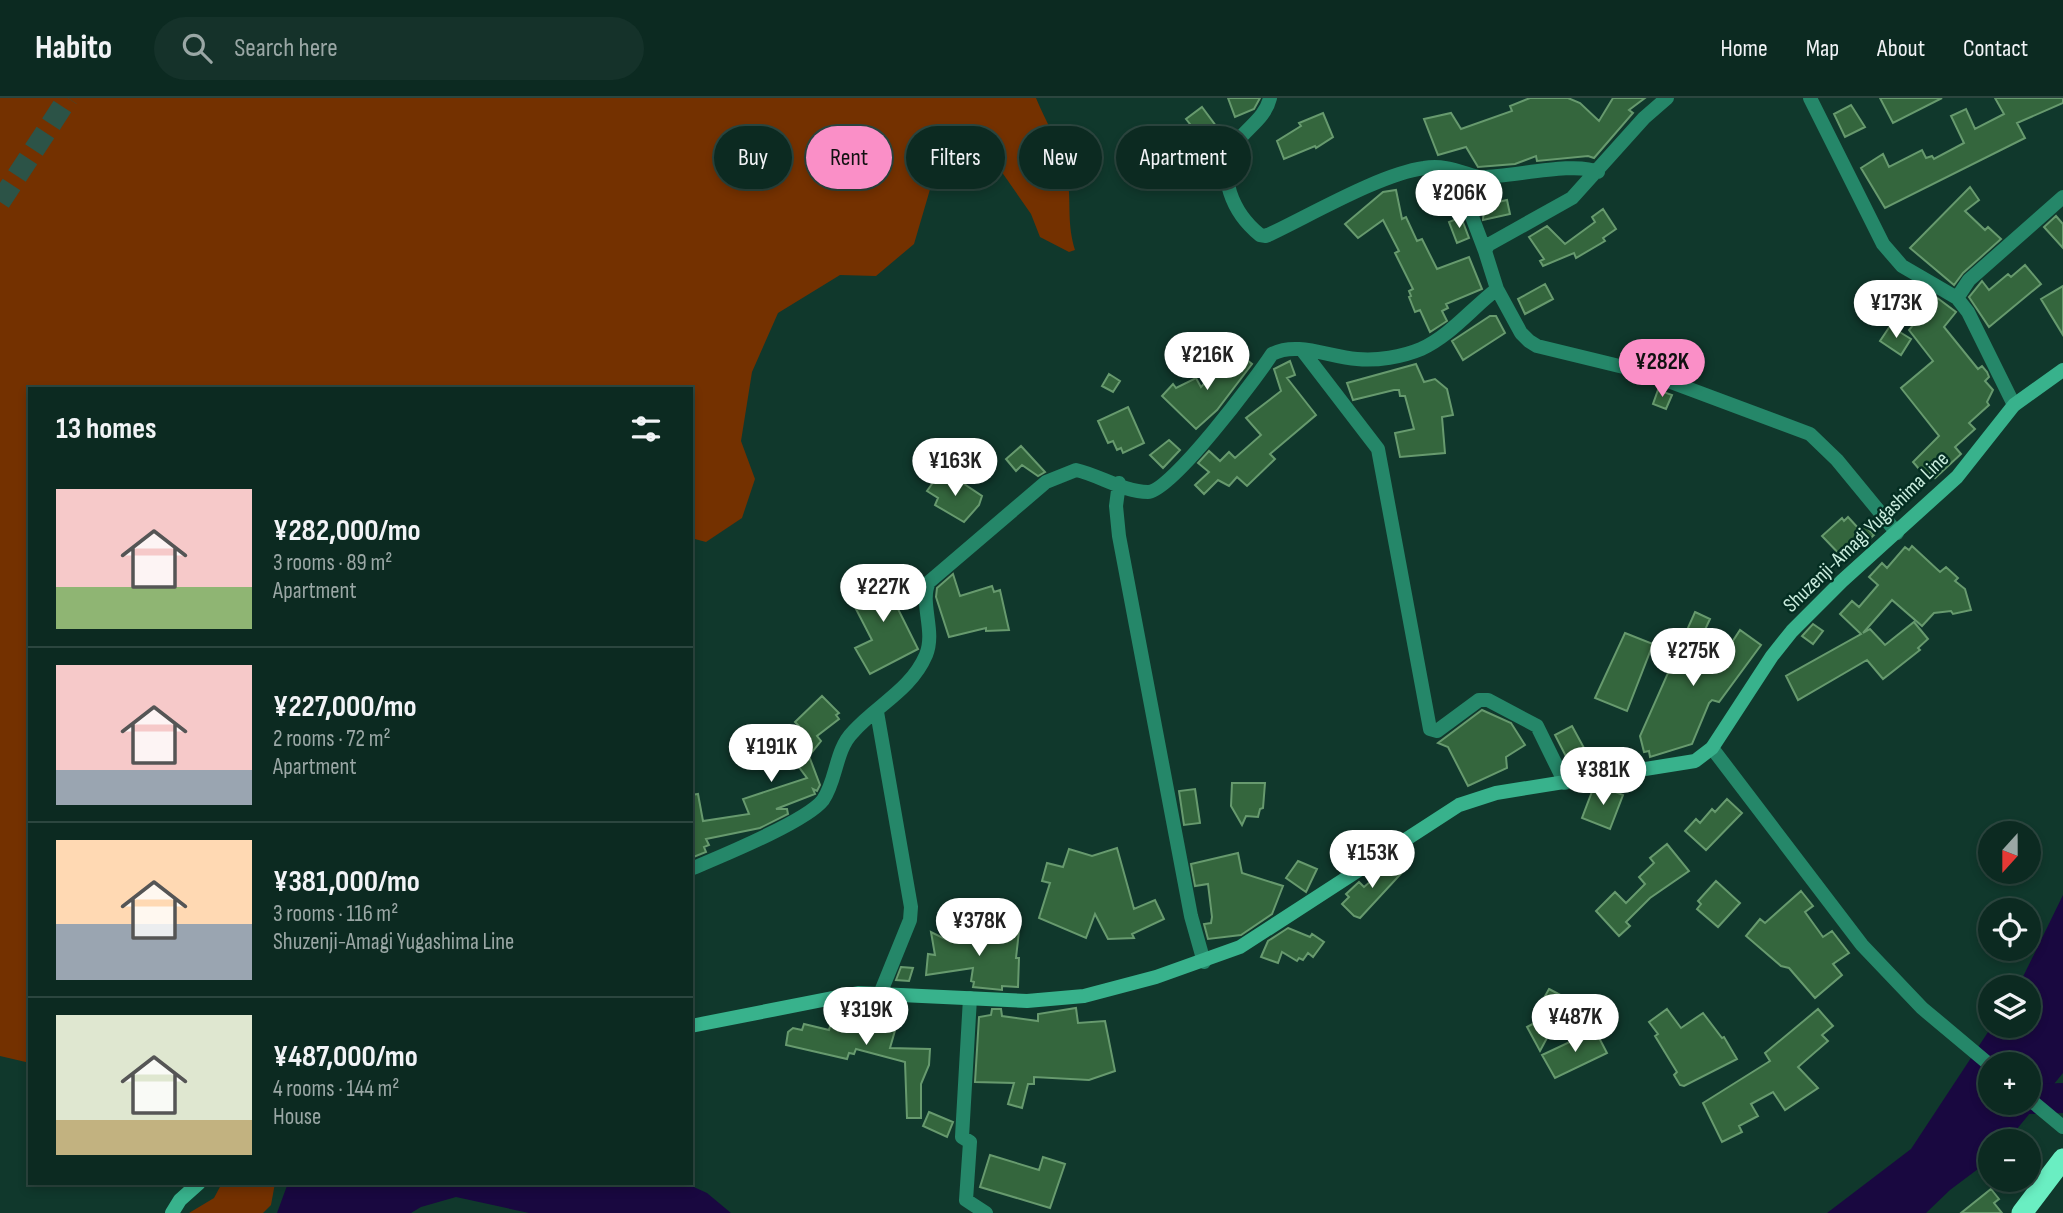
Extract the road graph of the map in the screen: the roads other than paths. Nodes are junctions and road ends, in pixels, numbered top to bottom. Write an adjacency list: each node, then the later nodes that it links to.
1 (1269, 98): 5 (street)
2 (1667, 98): 4 (street)
3 (1810, 98): 9 (street)
4 (1598, 172): 5 (street); 7 (street)
5 (1482, 178): 7 (street)
6 (2063, 197): 9 (street)
7 (1485, 251): 8 (street)
8 (1497, 289): 10 (street); 14 (street)
9 (1957, 298): 12 (street)
10 (1302, 350): 13 (street); 17 (street)
11 (2063, 370): 12 (main road, Shuzenji-Amagi Yugashima Line)
12 (2014, 405): 14 (main road, Shuzenji-Amagi Yugashima Line)
13 (1119, 484): 15 (street); 19 (street)
14 (1897, 533): 16 (main road, Shuzenji-Amagi Yugashima Line)
15 (877, 712): 18 (street); 20 (street)
16 (1712, 748): 17 (main road); 23 (street)
17 (1565, 783): 19 (main road)
18 (693, 868)
19 (1203, 962): 21 (main road)
20 (880, 994): 21 (main road); 22 (main road)
21 (970, 998): 29 (street)
22 (693, 1026)
23 (1978, 1055)
24 (2041, 1109): 25 (street)
25 (2063, 1127)
26 (2063, 1159): 30 (highway)
27 (197, 1185): 28 (main road)
28 (172, 1213)
29 (986, 1213)
30 (2022, 1213)

